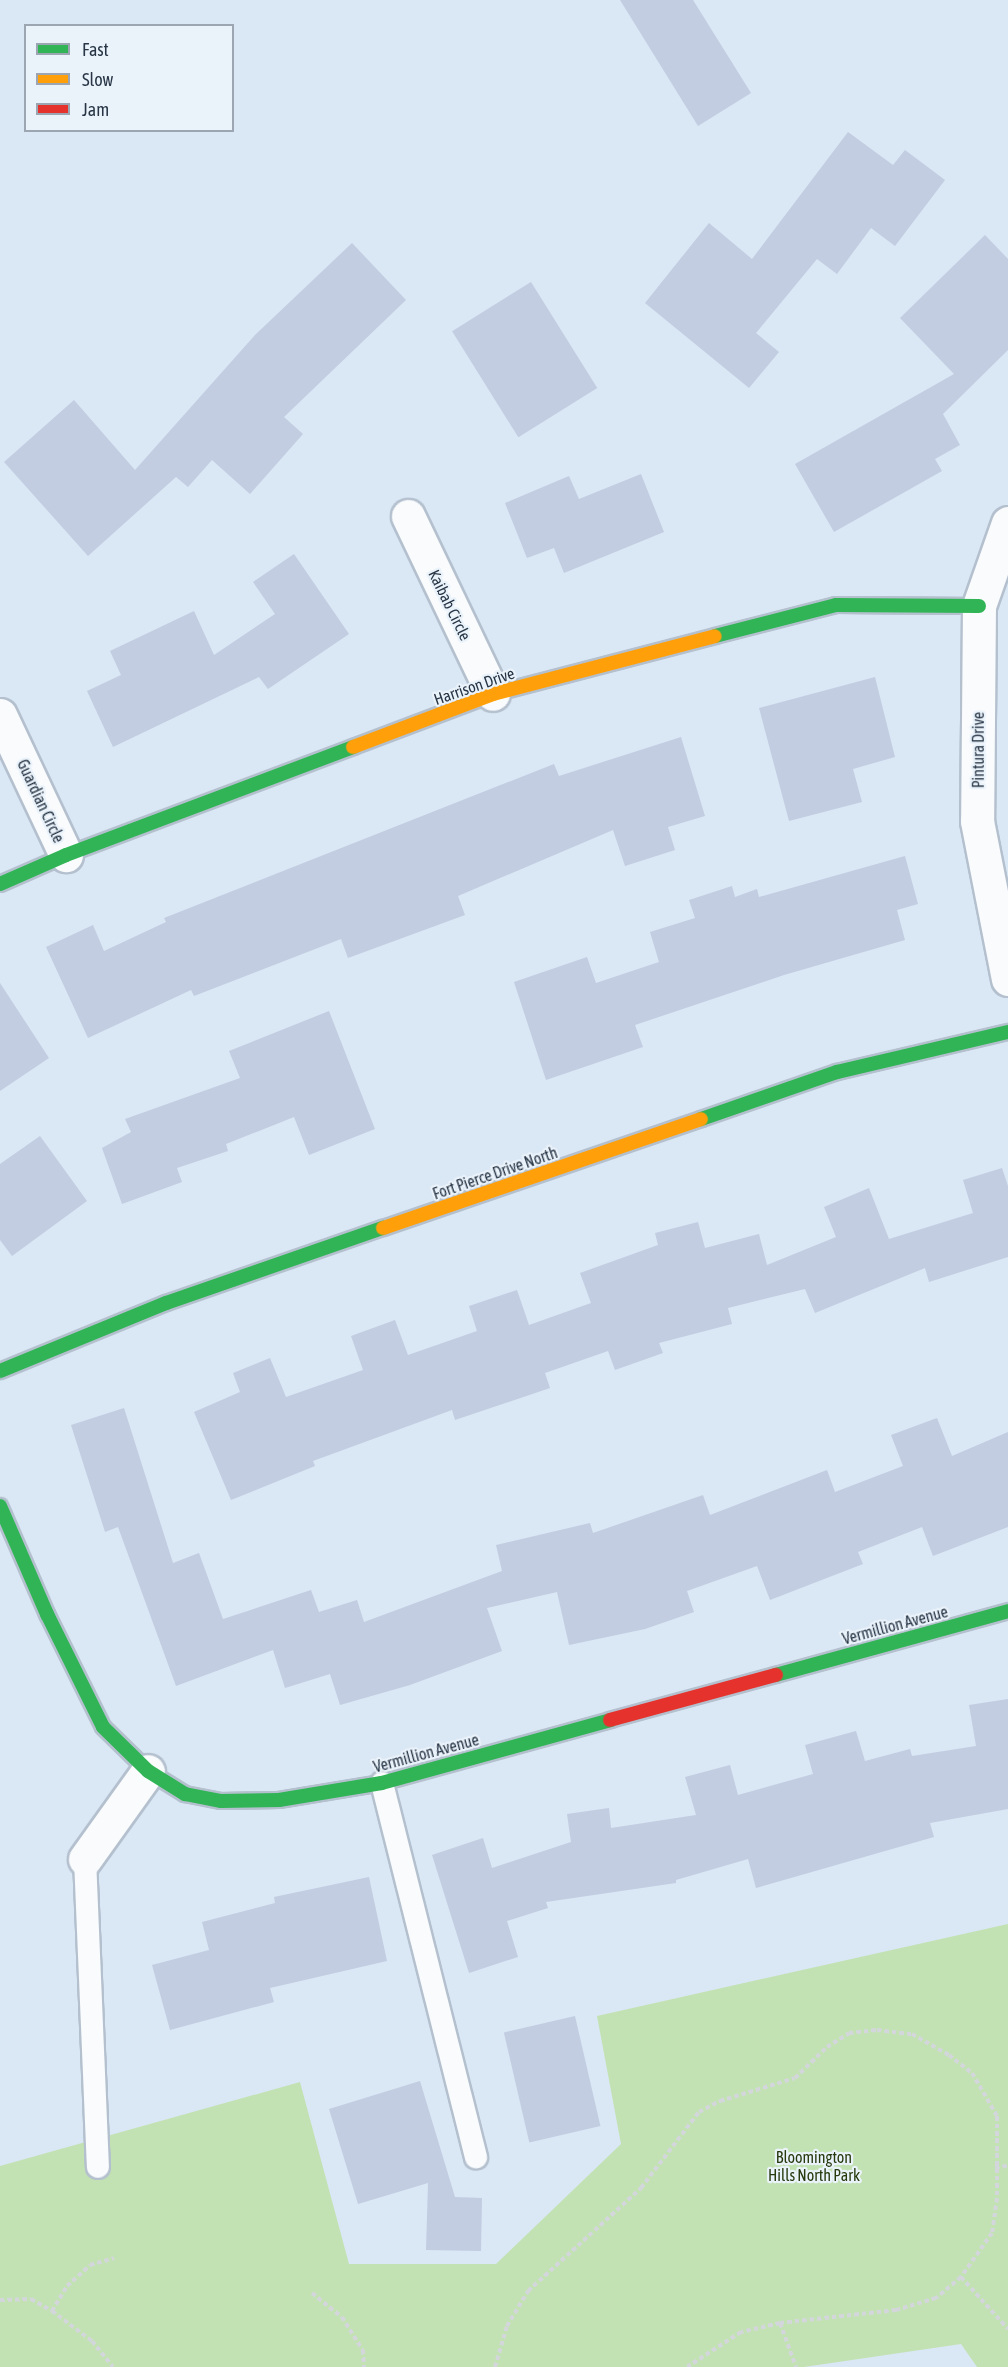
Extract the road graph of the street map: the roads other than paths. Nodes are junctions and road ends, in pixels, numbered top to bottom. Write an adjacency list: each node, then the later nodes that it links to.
1 (408, 516): 4 (street, Kaibab Circle)
2 (1008, 523): 3 (street, Pintura Drive)
3 (979, 606): 4 (street, Harrison Drive); 8 (street, Pintura Drive)
4 (493, 694): 6 (street, Harrison Drive)
5 (0, 715): 6 (street, Guardian Circle)
6 (66, 855): 7 (street, Harrison Drive)
7 (0, 884)
8 (1008, 979)
9 (1008, 1032): 10 (street, Fort Pierce Drive North)
10 (0, 1371)
11 (0, 1506): 13 (street, Vermillion Avenue)
12 (1008, 1611): 14 (street, Vermillion Avenue)
13 (148, 1771): 14 (street, Vermillion Avenue); 15 (street)
14 (382, 1783): 16 (lane)
15 (85, 1859): 17 (lane)
16 (476, 2157)
17 (98, 2167)

